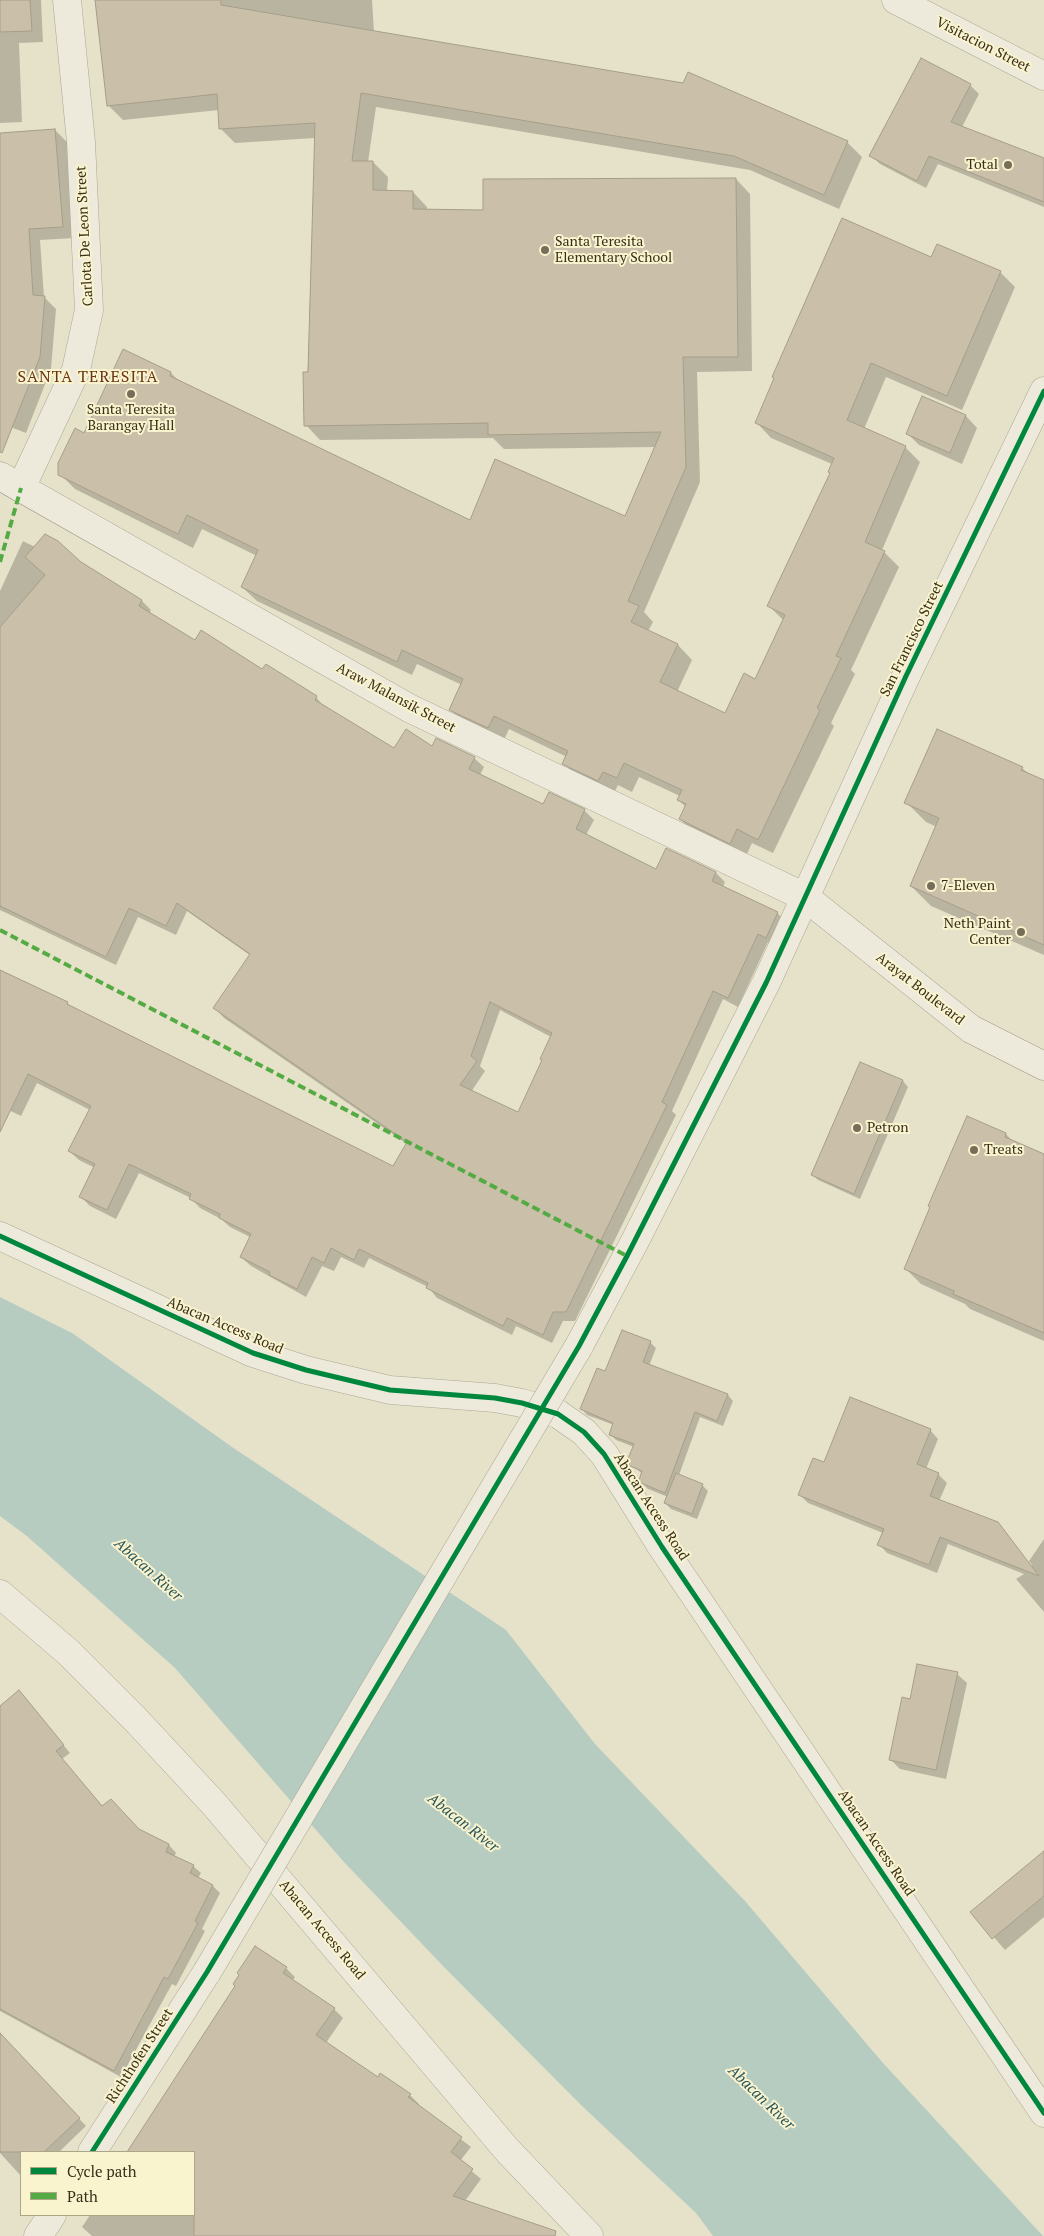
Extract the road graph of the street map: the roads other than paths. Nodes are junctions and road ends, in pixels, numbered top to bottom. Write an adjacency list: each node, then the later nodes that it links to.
1 (67, 0): 5 (street, Carlota De Leon Street)
2 (896, 0): 3 (street, Visitacion Street)
3 (1044, 76)
4 (1044, 392): 6 (street, San Francisco Street)
5 (11, 482): 6 (street, Araw Malansik Street)
6 (805, 897): 7 (street, Arayat Boulevard); 9 (street, San Francisco Street)
7 (1044, 1066)
8 (0, 1236): 11 (street, Abacan Access Road)
9 (579, 1346): 12 (street, Richthofen Street, bridge)
10 (0, 1594): 15 (street, Abacan Access Road)
11 (1044, 2113)
12 (93, 2151)
13 (51, 2216): 14 (street)
14 (38, 2236)
15 (589, 2236)

